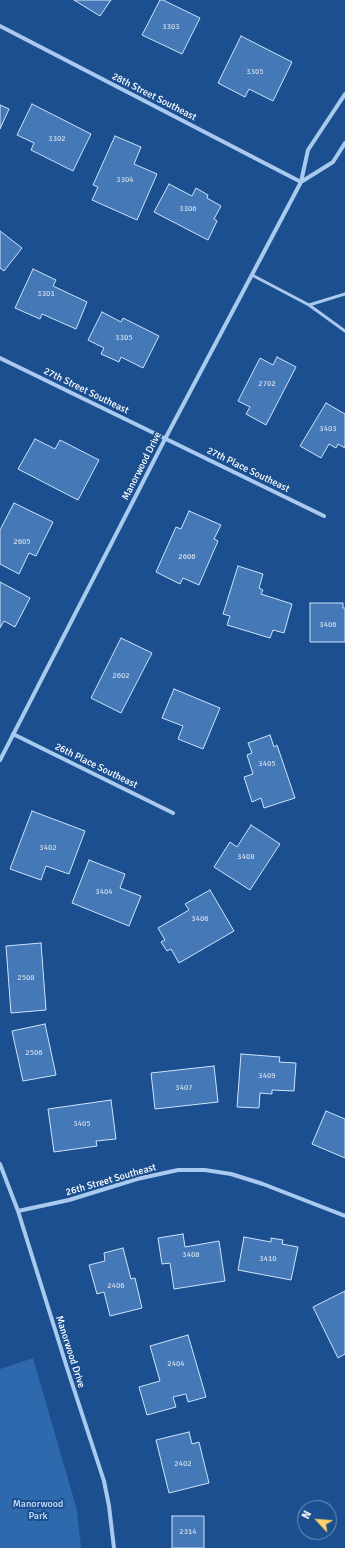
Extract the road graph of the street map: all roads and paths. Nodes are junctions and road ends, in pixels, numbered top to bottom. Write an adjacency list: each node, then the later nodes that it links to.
1 (0, 26): 4 (street, 28th Street Southeast)
2 (345, 94): 4 (street, Manorwood Drive)
3 (345, 143): 4 (street)
4 (301, 182): 5 (street, Manorwood Drive)
5 (252, 275): 7 (lane); 10 (street, Manorwood Drive)
6 (345, 294): 7 (lane)
7 (309, 305): 8 (lane)
8 (345, 331)
9 (0, 358): 10 (street, 27th Street Southeast)
10 (166, 439): 11 (street, 27th Place Southeast); 12 (street, Manorwood Drive)
11 (324, 516)
12 (13, 734): 13 (street, Manorwood Drive); 14 (street, 26th Place Southeast)
13 (0, 760)
14 (173, 812)
15 (0, 1164): 16 (street, Manorwood Drive)
16 (18, 1211): 17 (street, 26th Street Southeast); 18 (street, Manorwood Drive)
17 (345, 1216)
18 (114, 1548)

